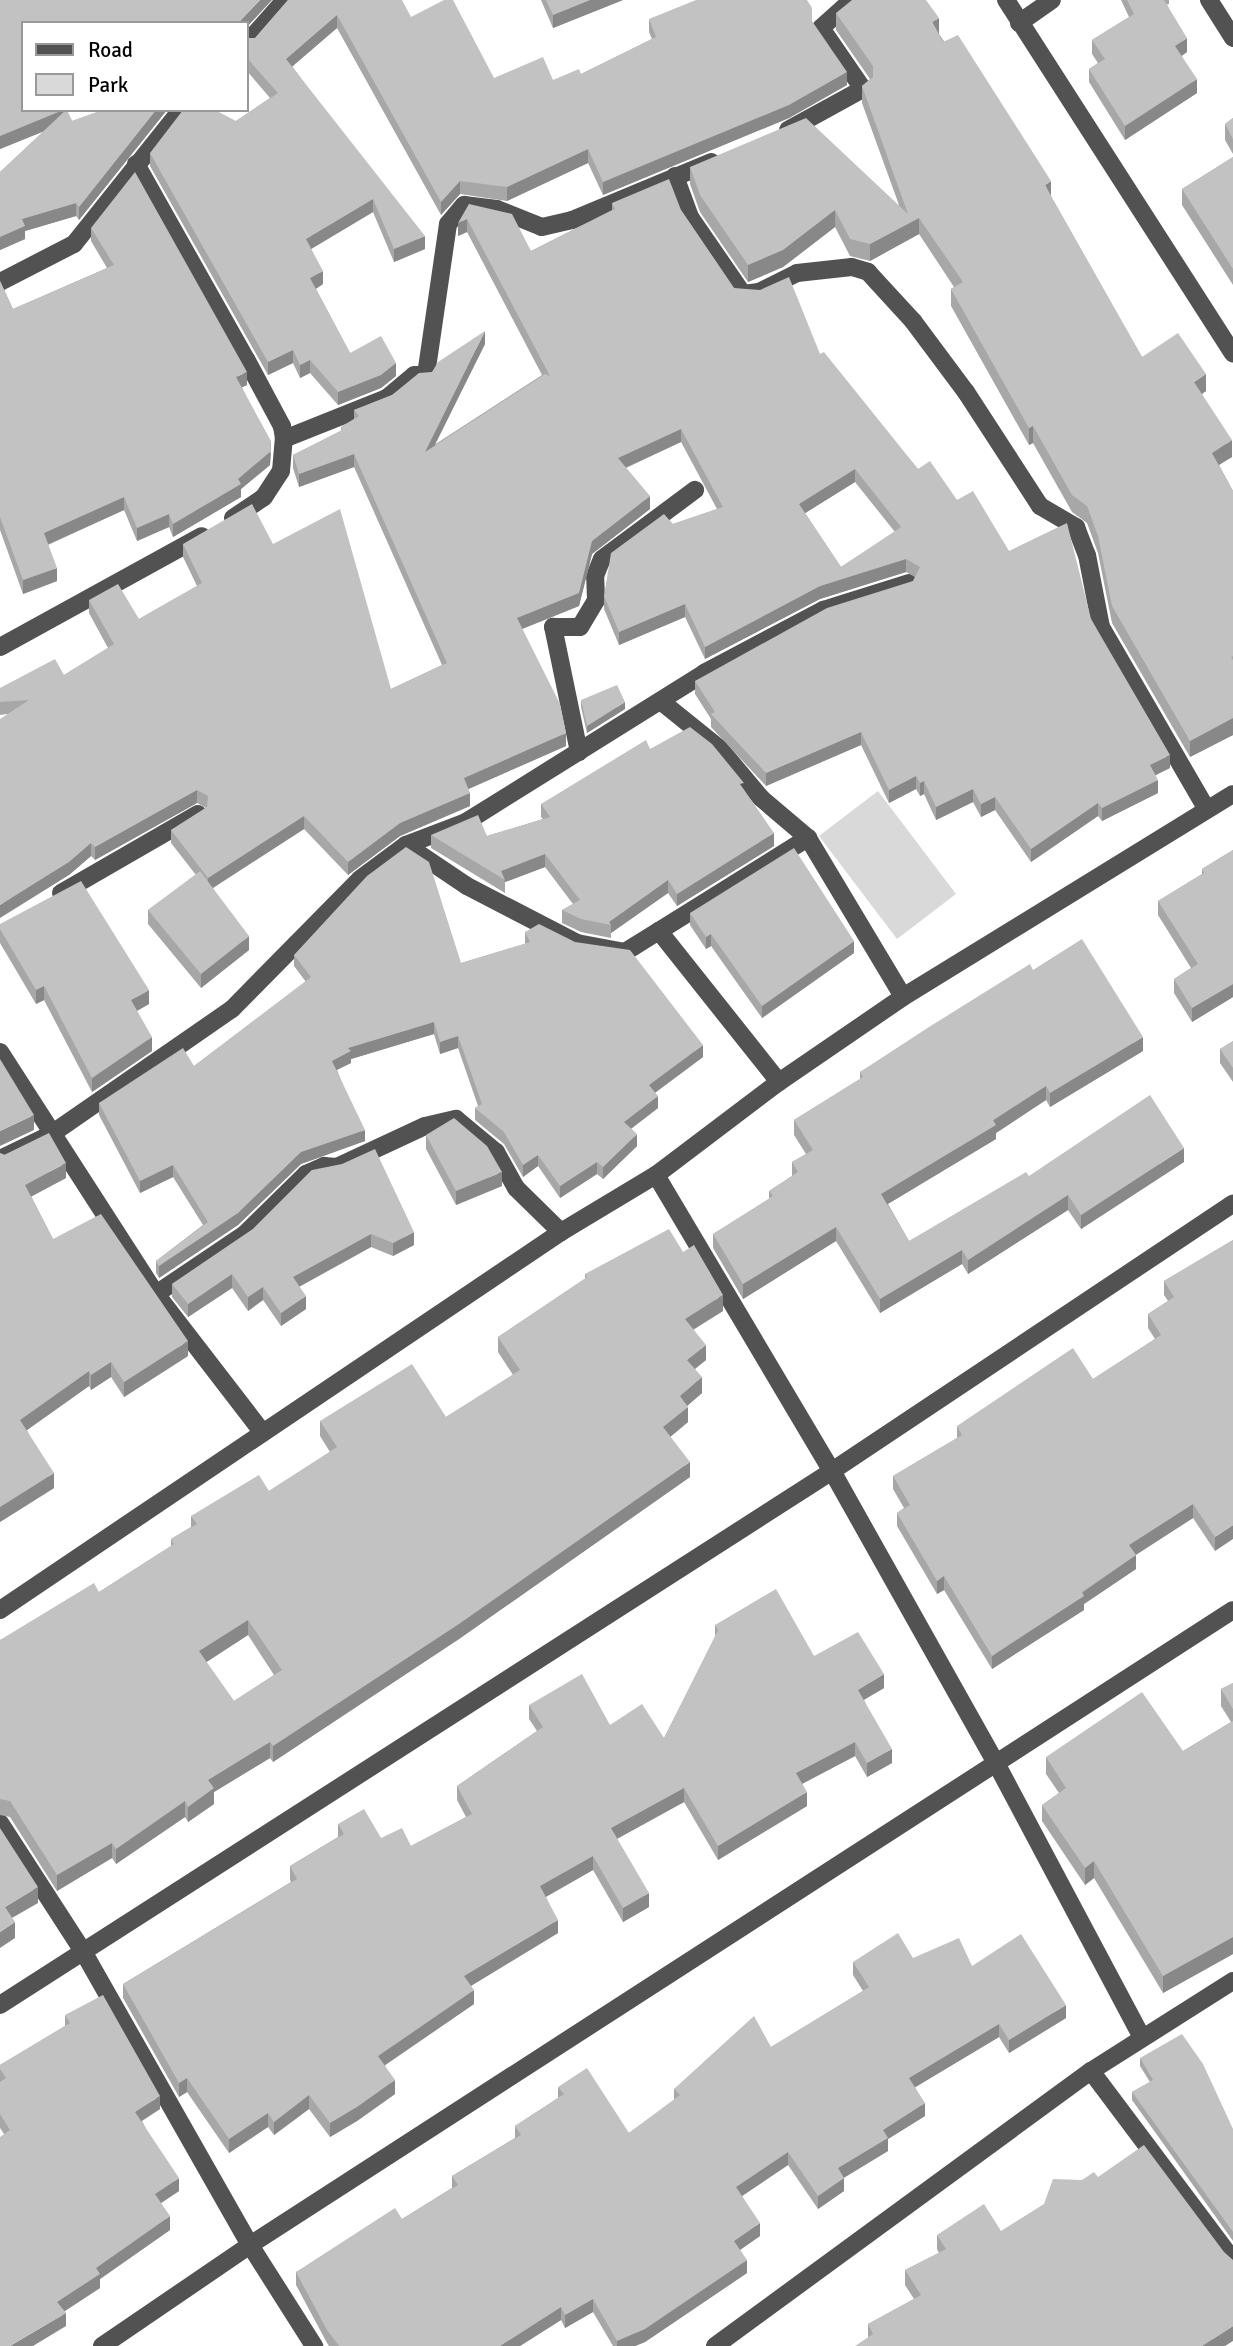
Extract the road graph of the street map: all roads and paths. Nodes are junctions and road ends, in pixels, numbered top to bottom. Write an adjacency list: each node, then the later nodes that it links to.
1 (285, 0): 8 (street)
2 (852, 0): 10 (street)
3 (1006, 0): 6 (street)
4 (1052, 0): 6 (street)
5 (1209, 0): 7 (street)
6 (1019, 23): 15 (street)
7 (1233, 38)
8 (248, 42)
9 (179, 112): 12 (street)
10 (772, 137)
11 (724, 156): 13 (street)
12 (136, 164): 14 (street); 16 (street)
13 (675, 176): 16 (street); 23 (street)
14 (0, 282)
15 (1233, 353)
16 (284, 439): 19 (street)
17 (695, 490): 21 (street)
18 (909, 583): 20 (street)
19 (0, 647)
20 (663, 703): 21 (street); 25 (street)
21 (579, 752): 26 (street)
22 (1233, 794): 23 (street)
23 (1207, 810): 29 (street)
24 (198, 814): 27 (street)
25 (808, 838): 28 (street); 29 (street)
26 (406, 845): 28 (street); 32 (street)
27 (47, 901)
28 (659, 931): 31 (street)
29 (903, 996): 31 (street)
30 (0, 1052): 32 (street)
31 (779, 1082): 34 (street)
32 (50, 1135): 33 (street); 37 (street)
33 (0, 1159)
34 (656, 1175): 36 (street); 39 (street)
35 (1233, 1204): 39 (street)
36 (561, 1232): 37 (street); 38 (street)
37 (156, 1294): 38 (street)
38 (263, 1433): 40 (street)
39 (832, 1471): 42 (street); 44 (street)
40 (2, 1605)
41 (1233, 1610): 42 (street)
42 (996, 1763): 47 (street); 49 (street)
43 (0, 1823): 44 (street)
44 (84, 1953): 46 (street); 49 (street)
45 (1233, 1980): 47 (street)
46 (0, 2005)
47 (1142, 2038): 48 (street)
48 (1091, 2071): 50 (street); 53 (street)
49 (250, 2245): 51 (street); 52 (street)
50 (1233, 2260)
51 (102, 2346)
52 (314, 2346)
53 (715, 2346)

